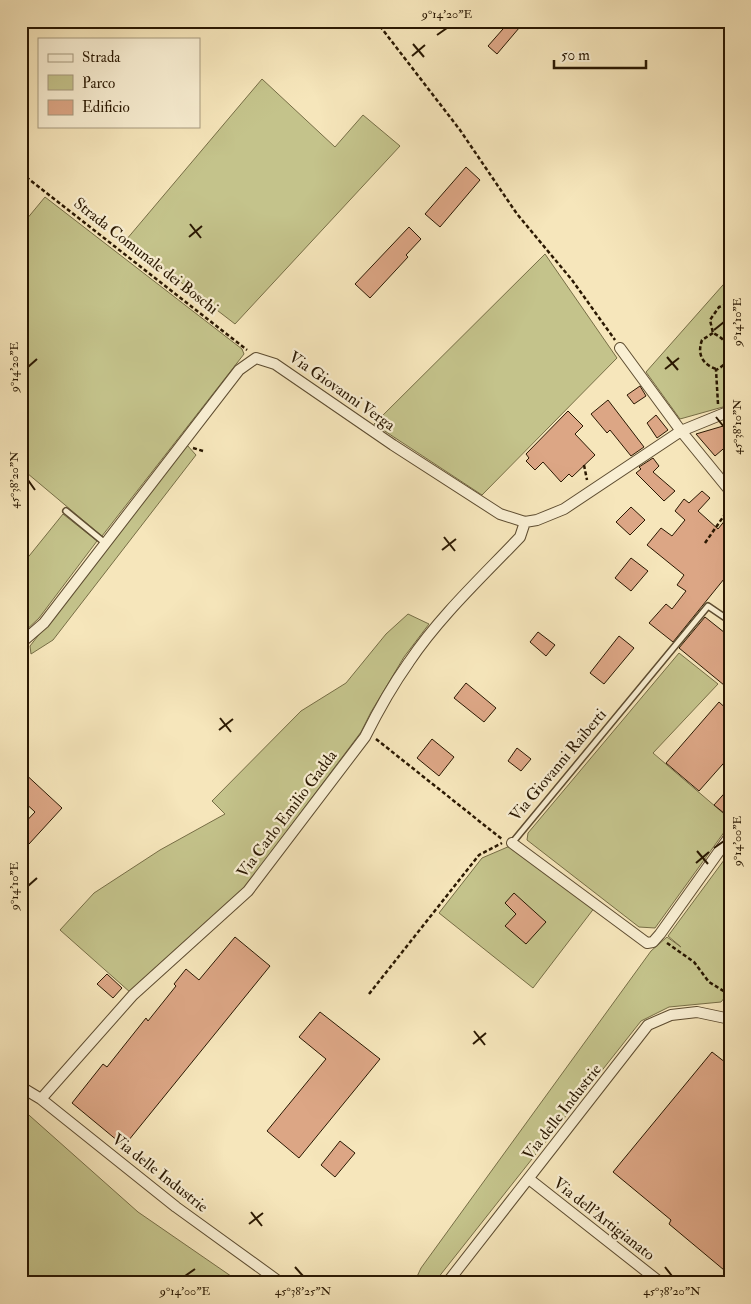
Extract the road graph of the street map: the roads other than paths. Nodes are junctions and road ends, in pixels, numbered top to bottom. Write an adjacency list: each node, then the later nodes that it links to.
1 (620, 348): 3 (street)
2 (730, 412): 3 (street)
3 (681, 431): 4 (street); 6 (street)
4 (730, 491)
5 (66, 510): 7 (lane)
6 (525, 522): 7 (street, Via Giovanni Verga); 14 (street, Via Carlo Emilio Gadda)
7 (105, 543): 9 (street)
8 (730, 621): 11 (lane, Via Giovanni Raiberti)
9 (21, 643)
10 (730, 836): 11 (street, Via Giovanni Raiberti)
11 (509, 842)
12 (730, 1019): 15 (street, Via delle Industrie)
13 (21, 1087): 14 (street, Via delle Industrie)
14 (41, 1099): 16 (street, Via delle Industrie)
15 (529, 1179): 17 (street, Via delle Industrie); 18 (street, Via dell'Artigianato)
16 (281, 1283)
17 (447, 1283)
18 (661, 1283)

